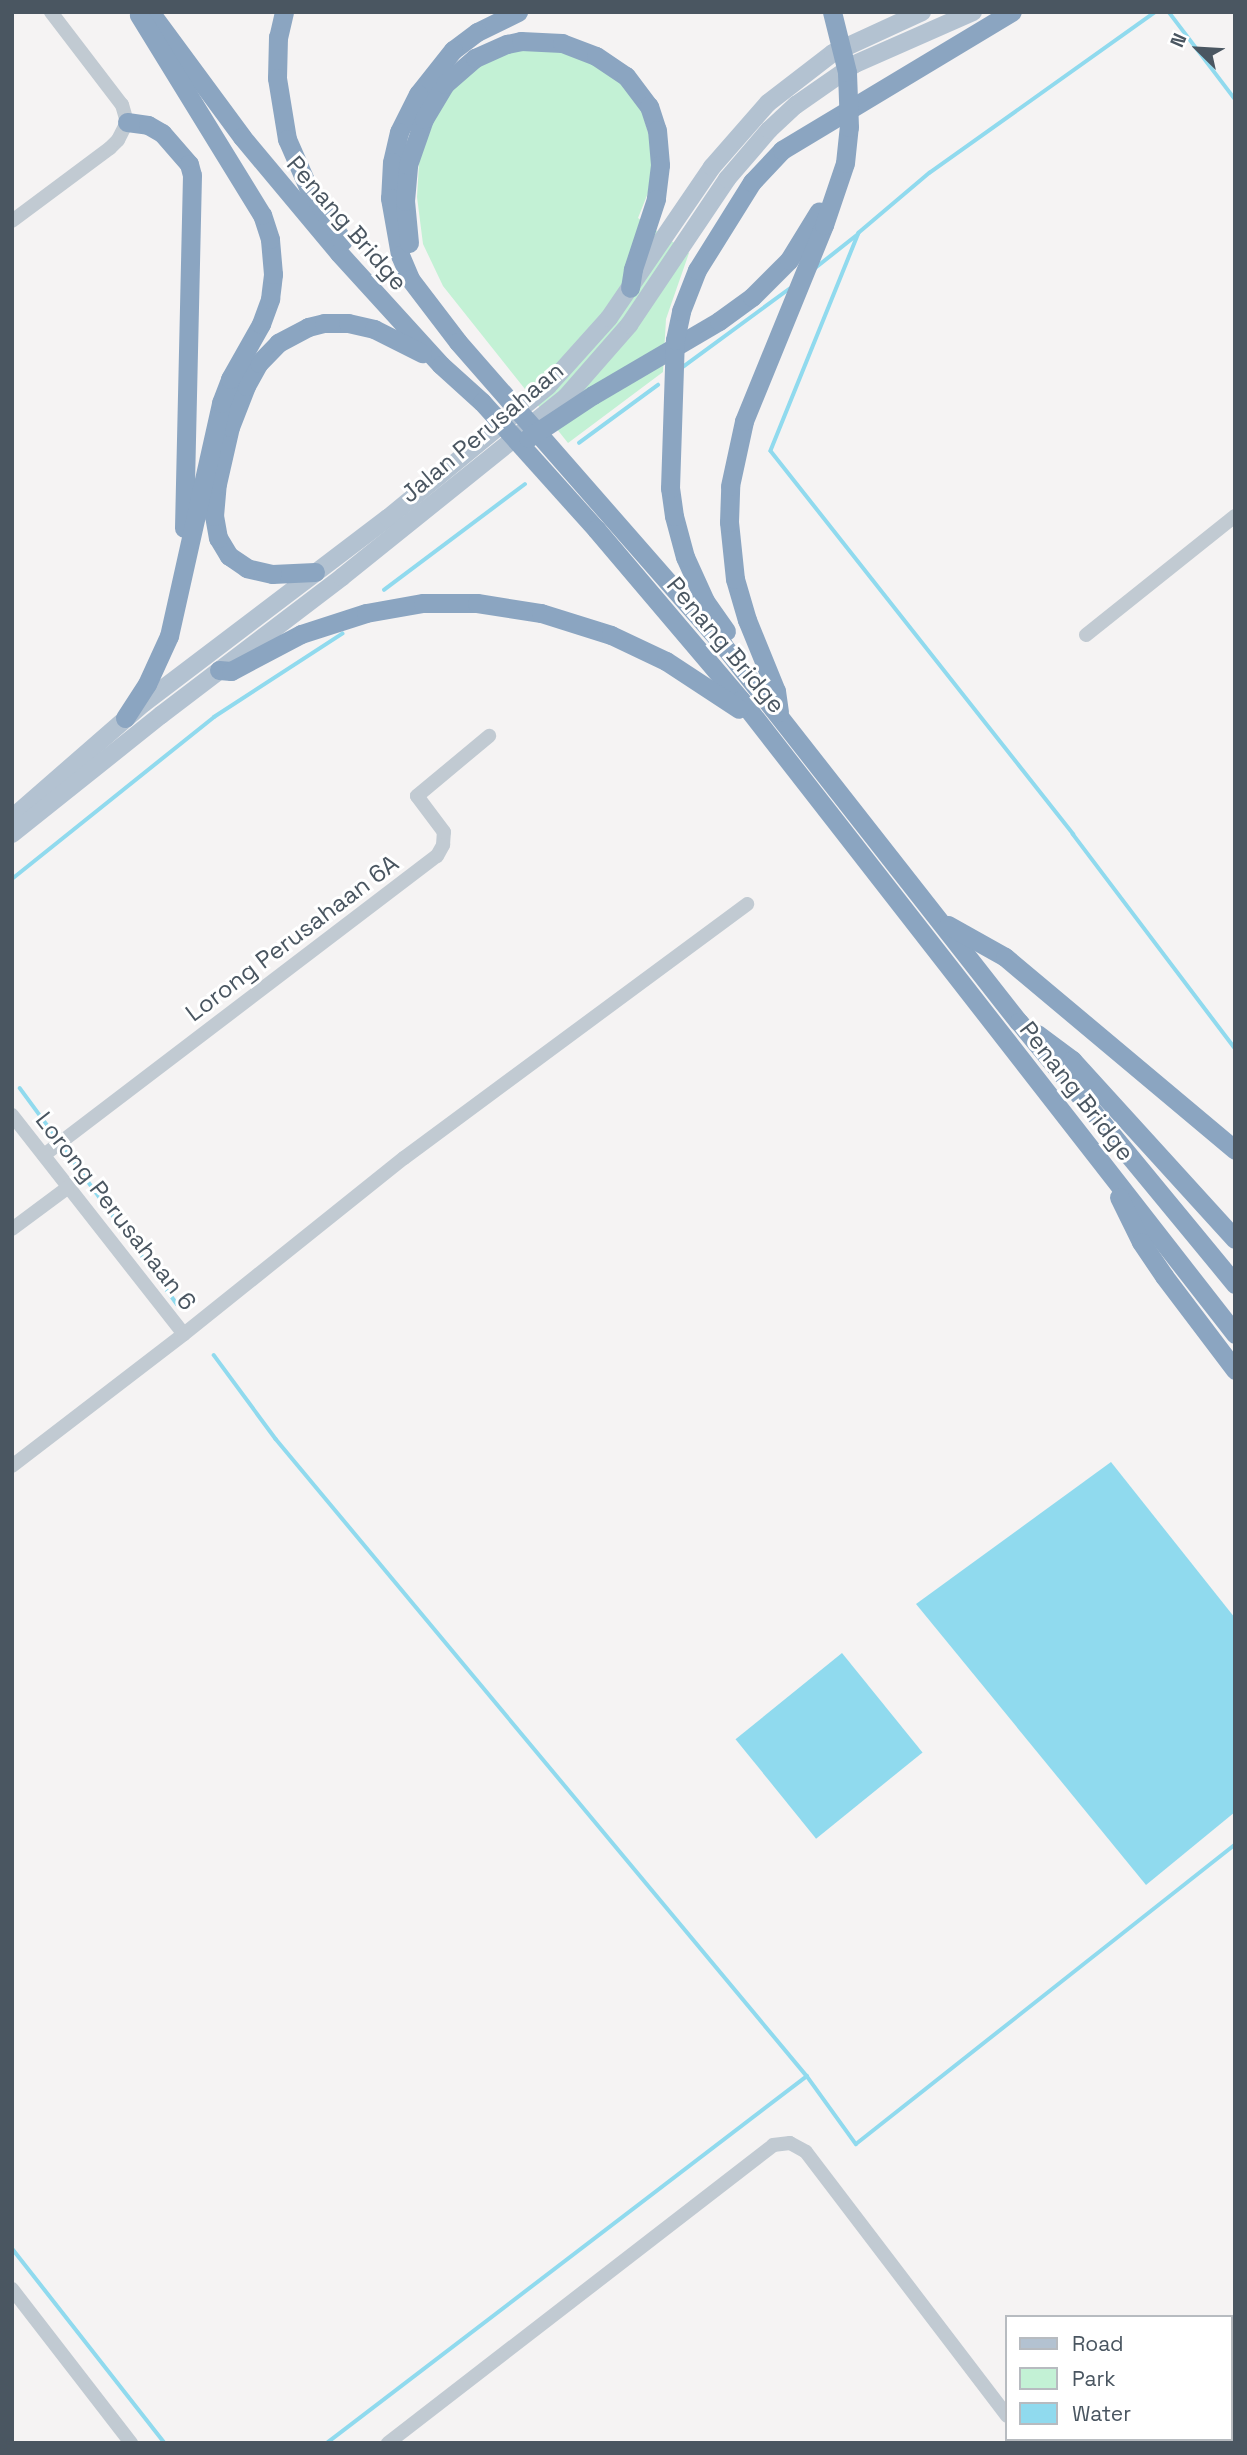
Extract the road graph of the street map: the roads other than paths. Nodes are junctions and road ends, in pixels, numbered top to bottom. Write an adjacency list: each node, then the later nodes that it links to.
1 (51, 12): 10 (street)
2 (138, 12): 19 (highway)
3 (150, 12): 14 (highway, Penang Bridge)
4 (284, 12): 14 (highway)
5 (518, 12): 15 (highway, Penang Bridge)
6 (832, 12): 11 (highway)
7 (922, 12): 13 (main road, Jalan Perusahaan)
8 (972, 12): 17 (main road, Jalan Perusahaan)
9 (1012, 12): 22 (highway)
10 (127, 122): 12 (street); 19 (highway)
11 (837, 193): 17 (highway); 24 (highway)
12 (12, 221)
13 (630, 288): 15 (highway); 20 (main road, Jalan Perusahaan)
14 (374, 292): 16 (highway, Penang Bridge)
15 (426, 298): 22 (highway, Penang Bridge)
16 (441, 365): 20 (highway); 26 (highway, Penang Bridge)
17 (509, 446): 23 (main road, Jalan Perusahaan)
18 (1235, 516): 21 (street)
19 (186, 564): 25 (highway)
20 (321, 568): 25 (main road, Jalan Perusahaan)
21 (1086, 635)
22 (729, 652): 24 (highway, Penang Bridge)
23 (219, 670): 26 (highway); 29 (main road, Jalan Perusahaan)
24 (780, 716): 31 (highway, Penang Bridge)
25 (125, 718): 28 (main road, Jalan Perusahaan)
26 (760, 724): 36 (highway, Penang Bridge)
27 (489, 736): 35 (street, Lorong Perusahaan 6A)
28 (12, 818)
29 (12, 834)
30 (747, 904): 41 (street)
31 (941, 921): 32 (highway, Penang Bridge); 34 (highway)
32 (1019, 1022): 39 (highway, Penang Bridge); 40 (highway, Penang Bridge)
33 (12, 1115): 35 (street, Lorong Perusahaan 6)
34 (1235, 1150)
35 (44, 1156): 37 (street, Lorong Perusahaan 6)
36 (1104, 1164): 42 (highway, Penang Bridge); 43 (highway)
37 (67, 1188): 38 (street); 41 (street, Lorong Perusahaan 6)
38 (12, 1229)
39 (1235, 1239)
40 (1235, 1284)
41 (184, 1334): 44 (street)
42 (1235, 1334)
43 (1235, 1370)
44 (12, 1466)
45 (12, 2289): 47 (street)
46 (1006, 2415): 48 (street)
47 (131, 2443)
48 (388, 2443)

